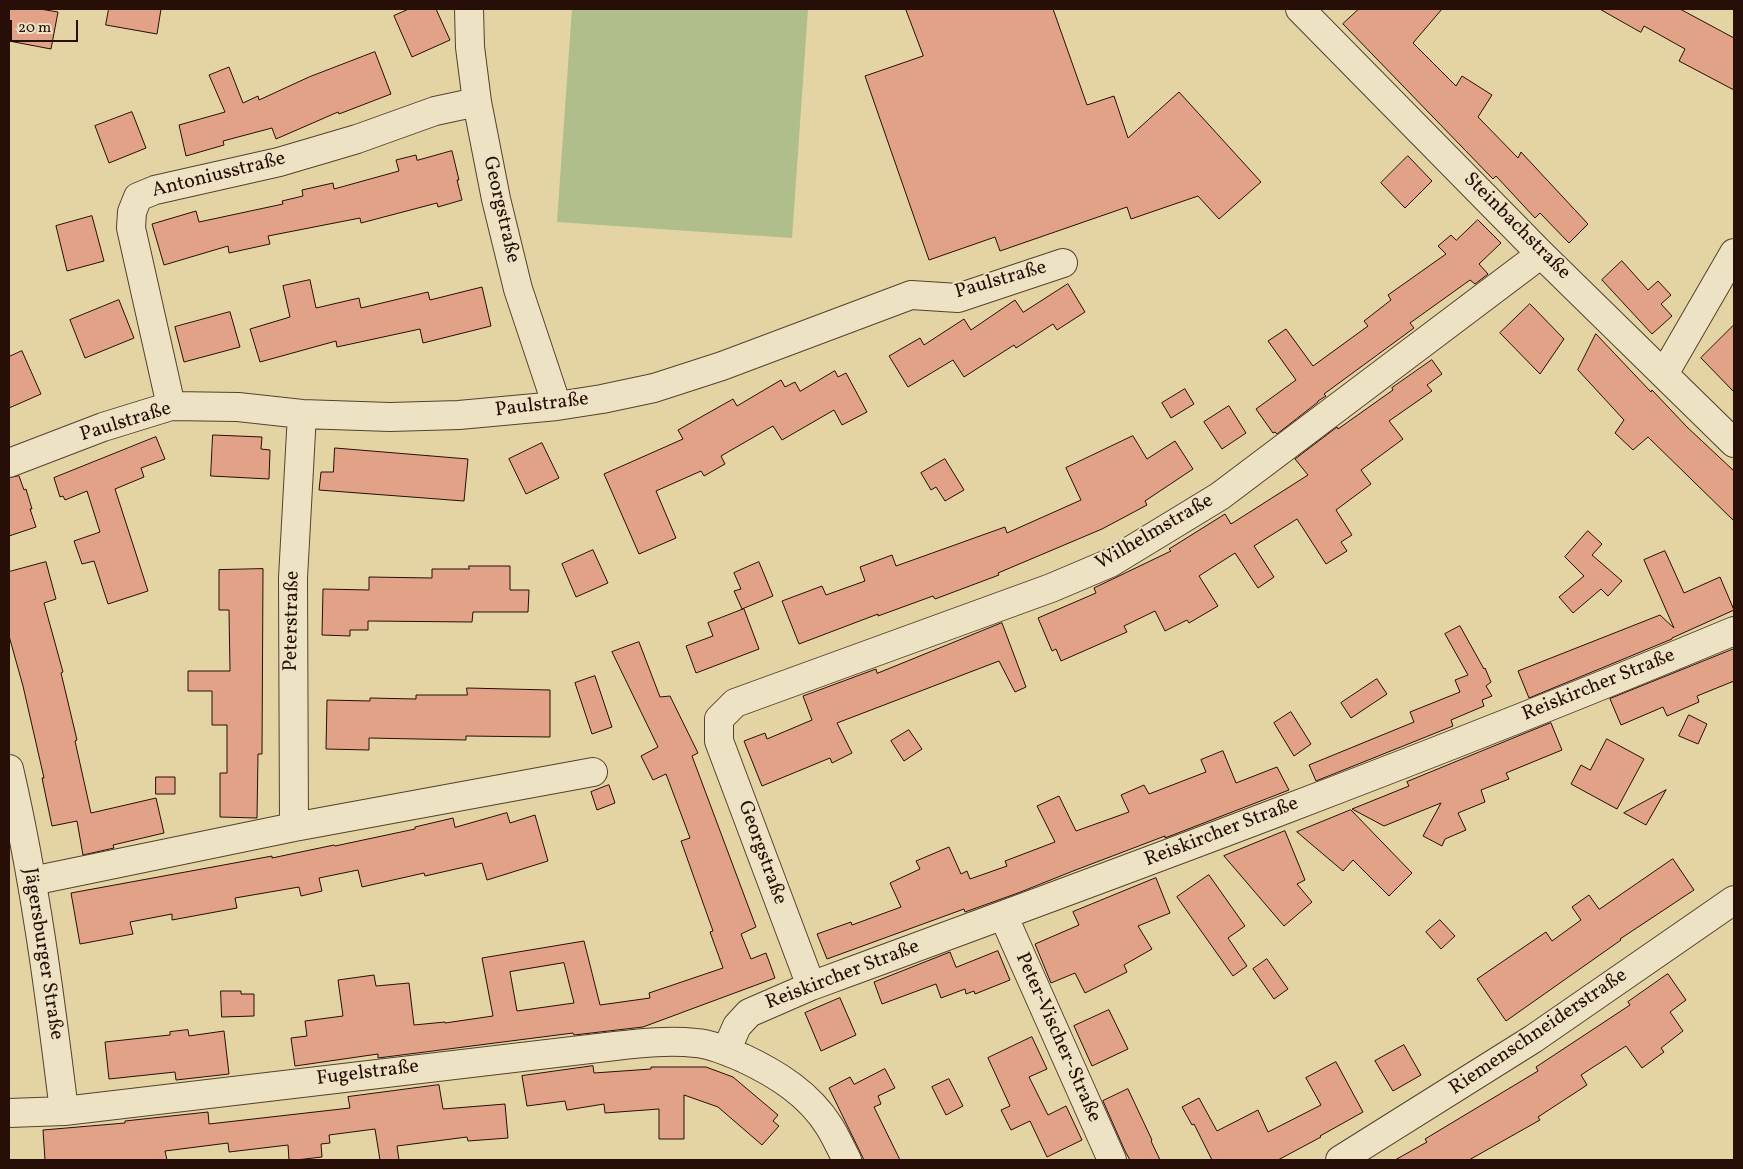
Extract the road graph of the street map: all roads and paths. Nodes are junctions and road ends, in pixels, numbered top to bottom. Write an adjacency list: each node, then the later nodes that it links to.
1 (469, 9): 3 (street, Georgstraße)
2 (1300, 9): 5 (street, Steinbachstraße)
3 (477, 102): 8 (street, Antoniusstraße); 9 (street, Georgstraße)
4 (1734, 253): 7 (street)
5 (1541, 254): 7 (street, Steinbachstraße); 14 (street, Wilhelmstraße)
6 (1062, 263): 9 (street, Paulstraße)
7 (1664, 374): 11 (street, Steinbachstraße)
8 (171, 406): 10 (street, Paulstraße); 12 (street, Paulstraße)
9 (557, 406): 10 (street, Paulstraße)
10 (302, 414): 17 (street, Peterstraße)
11 (1734, 443)
12 (9, 463)
13 (1734, 631): 20 (street, Reiskircher Straße)
14 (719, 719): 21 (street, Georgstraße)
15 (9, 769): 18 (street, Jägersburger Straße)
16 (593, 772): 17 (street)
17 (294, 827): 18 (street)
18 (32, 881): 23 (street, Jägersburger Straße)
19 (1734, 900): 27 (street, Riemenschneiderstraße)
20 (1003, 915): 21 (street, Reiskircher Straße); 26 (street, Peter-Vischer-Straße)
21 (811, 986): 22 (street, Reiskircher Straße)
22 (726, 1051): 23 (street, Fugelstraße); 25 (street, Fugelstraße)
23 (64, 1111): 24 (street, Fugelstraße)
24 (9, 1113)
25 (847, 1160)
26 (1112, 1160)
27 (1340, 1160)

